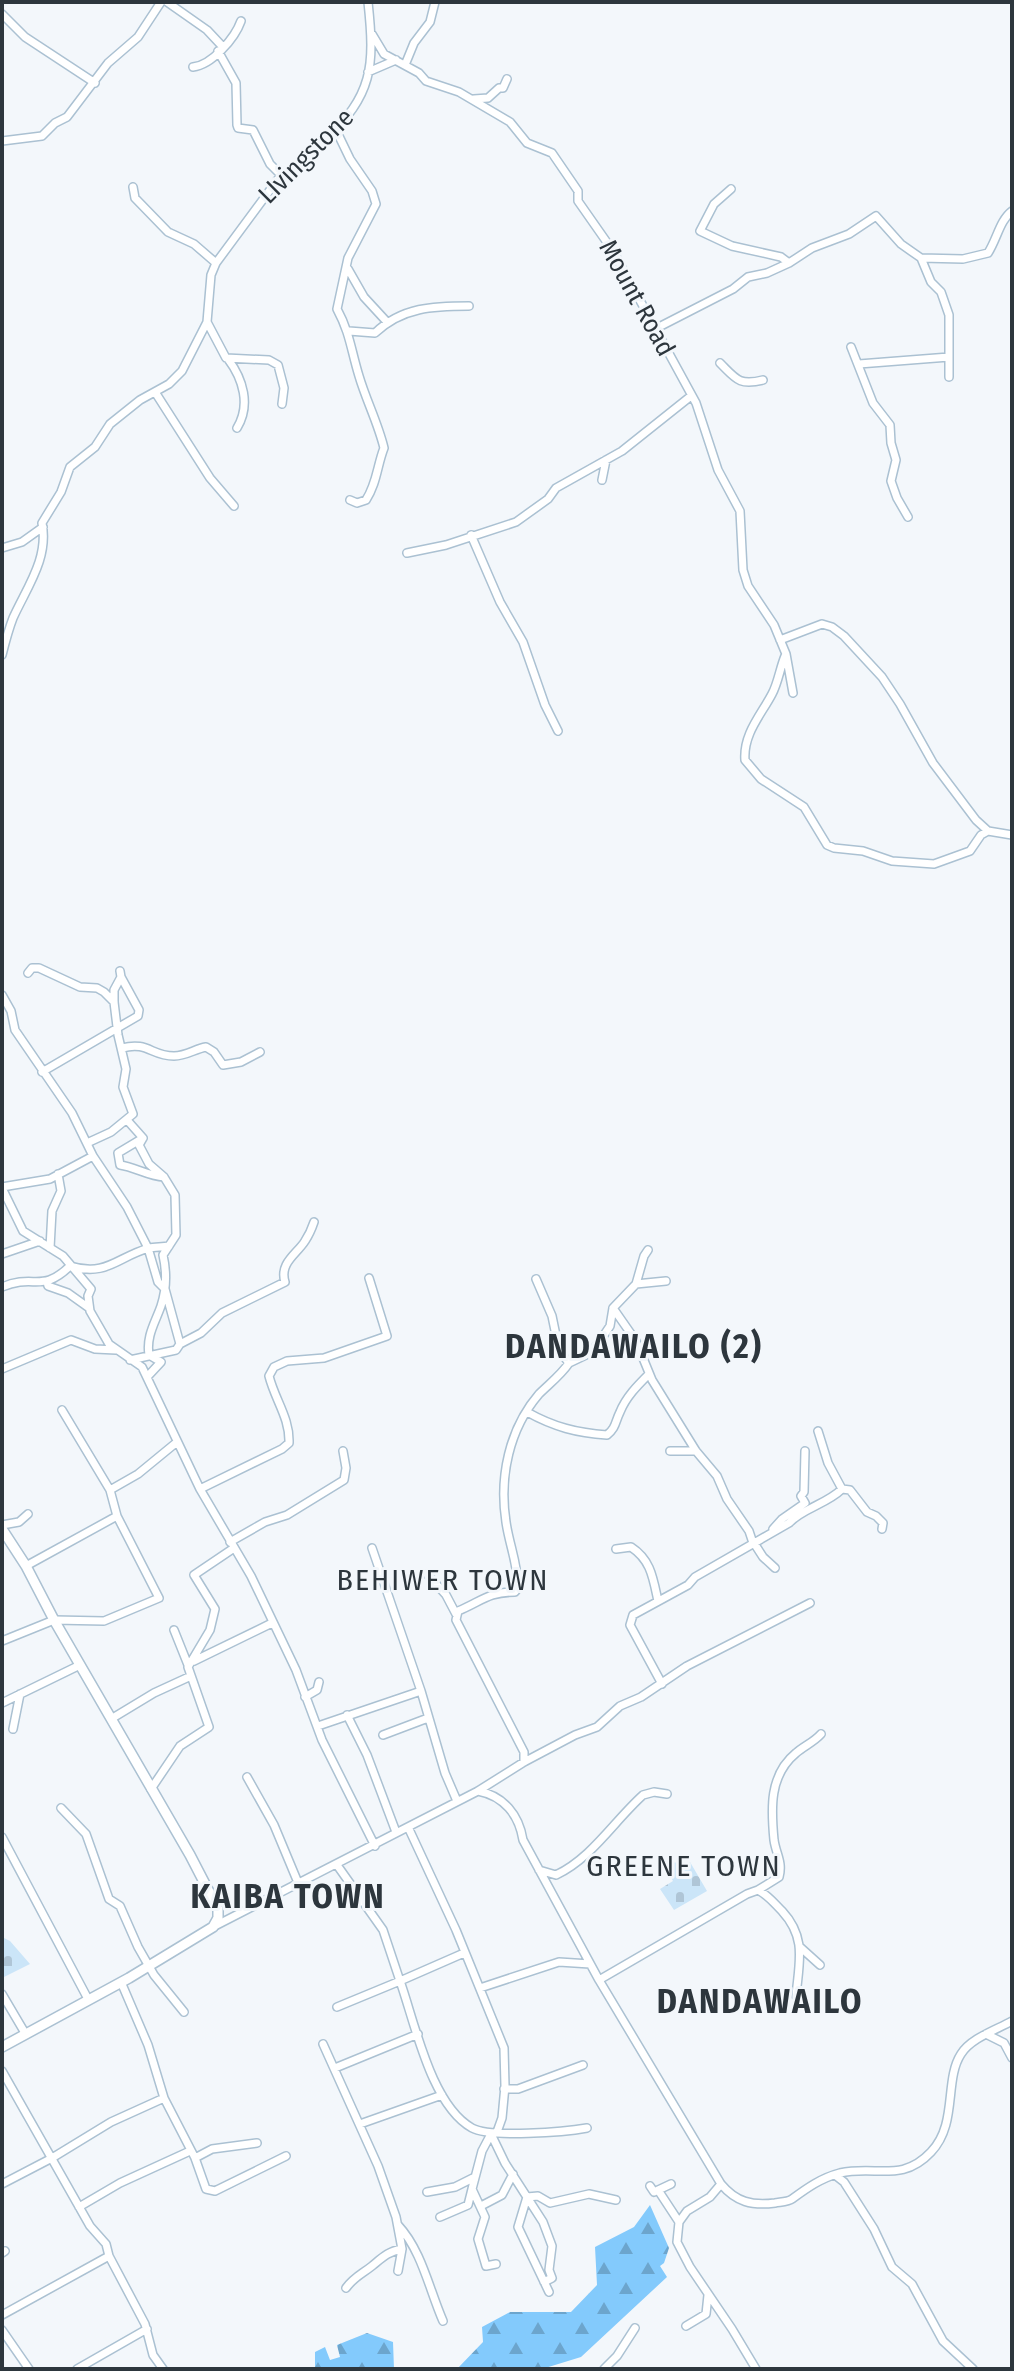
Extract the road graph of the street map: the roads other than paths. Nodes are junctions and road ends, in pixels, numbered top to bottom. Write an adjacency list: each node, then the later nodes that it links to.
1 (161, 2): 14 (street)
2 (167, 2): 8 (street)
3 (368, 2): 7 (street, LIvingstone)
4 (435, 2): 10 (street)
5 (2, 14): 14 (street)
6 (241, 21): 8 (street)
7 (372, 34): 9 (street, Mount Road); 12 (street, LIvingstone)
8 (220, 48): 11 (street); 18 (street)
9 (396, 60): 10 (street, Mount Road); 12 (street)
10 (405, 65): 15 (street, Mount Road)
11 (193, 67)
12 (368, 72): 16 (street, LIvingstone)
13 (507, 79): 15 (street)
14 (95, 83): 17 (street)
15 (472, 100): 29 (street, Mount Road)
16 (336, 130): 18 (street, LIvingstone); 25 (street)
17 (2, 141)
18 (281, 175): 23 (street, LIvingstone)
19 (133, 187): 23 (street)
20 (731, 189): 24 (street)
21 (1012, 211): 22 (street)
22 (921, 258): 24 (street); 32 (street)
23 (216, 263): 27 (street, LIvingstone)
24 (789, 263): 29 (street)
25 (347, 268): 28 (street); 30 (street)
26 (469, 306): 28 (street)
27 (207, 322): 33 (street); 38 (street, LIvingstone)
28 (387, 322): 30 (street)
29 (655, 329): 39 (street, Mount Road)
30 (349, 331): 44 (street)
31 (851, 347): 35 (street)
32 (949, 357): 35 (street); 36 (street)
33 (228, 359): 40 (street); 41 (street)
34 (720, 363): 37 (street)
35 (859, 364): 46 (street)
36 (949, 377)
37 (763, 380)
38 (155, 392): 45 (street); 47 (street, LIvingstone)
39 (691, 396): 42 (street); 51 (street, Mount Road)
40 (282, 404)
41 (237, 428)
42 (606, 460): 43 (street); 48 (street)
43 (602, 480)
44 (350, 500)
45 (234, 506)
46 (908, 517)
47 (43, 527): 49 (street); 53 (street, LIvingstone)
48 (471, 535): 50 (street); 55 (street)
49 (2, 548)
50 (407, 553)
51 (780, 640): 52 (street, Mount Road); 56 (street)
52 (786, 654): 54 (street, Mount Road); 56 (street)
53 (2, 655)
54 (793, 693)
55 (558, 731)
56 (988, 831): 57 (street)
57 (1012, 835)
58 (28, 973): 60 (street)
59 (2, 995): 64 (street)
60 (114, 1002): 61 (street); 61 (street)
61 (116, 1029): 62 (street); 64 (street)
62 (122, 1048): 63 (street); 65 (street)
63 (260, 1052)
64 (42, 1072): 67 (street)
65 (127, 1120): 66 (street); 67 (street)
66 (143, 1138): 70 (street); 70 (street)
67 (87, 1143): 68 (street)
68 (93, 1156): 69 (street); 75 (street)
69 (58, 1174): 71 (street); 76 (street)
70 (164, 1177): 74 (street)
71 (2, 1188): 73 (street)
72 (314, 1222): 89 (street)
73 (40, 1241): 76 (street); 78 (street)
74 (169, 1246): 75 (street); 86 (street)
75 (148, 1248): 79 (street); 86 (street)
76 (50, 1250): 79 (street)
77 (648, 1250): 84 (street)
78 (2, 1254)
79 (70, 1266): 83 (street); 87 (street)
80 (369, 1278): 105 (street)
81 (536, 1279): 93 (street)
82 (666, 1281): 84 (street)
83 (47, 1282): 85 (street); 87 (street)
84 (636, 1284): 88 (street)
85 (2, 1287)
86 (165, 1289): 89 (street); 91 (street)
87 (89, 1308): 90 (street)
88 (613, 1308): 93 (street); 95 (street)
89 (180, 1344): 91 (street)
90 (116, 1350): 92 (street); 94 (street)
91 (149, 1355): 92 (street); 96 (street)
92 (130, 1360): 96 (street)
93 (569, 1363): 98 (street)
94 (3, 1366)
95 (649, 1374): 98 (street); 103 (street)
96 (147, 1377): 100 (street)
97 (62, 1410): 107 (street)
98 (527, 1412): 122 (street)
99 (818, 1431): 106 (street)
100 (177, 1442): 105 (street); 107 (street)
101 (343, 1451): 114 (street)
102 (670, 1451): 103 (street)
103 (696, 1451): 113 (street)
104 (805, 1451): 112 (street)
105 (200, 1489): 114 (street)
106 (842, 1489): 111 (street); 112 (street)
107 (110, 1490): 109 (street)
108 (28, 1514): 110 (street)
109 (117, 1516): 117 (street); 123 (street)
110 (2, 1527): 117 (main road)
111 (882, 1529)
112 (769, 1534): 113 (street)
113 (754, 1543): 118 (street); 120 (street)
114 (232, 1545): 124 (street); 127 (street)
115 (372, 1548): 132 (street)
116 (616, 1549): 120 (street)
117 (26, 1566): 123 (main road)
118 (775, 1568)
119 (427, 1574): 122 (street)
120 (658, 1601): 131 (street)
121 (810, 1603): 131 (street)
122 (457, 1616): 143 (street)
123 (54, 1620): 126 (street); 128 (main road)
124 (272, 1623): 127 (street); 134 (street)
125 (174, 1630): 127 (street)
126 (2, 1641)
127 (190, 1663): 129 (street)
128 (80, 1665): 133 (street); 138 (main road)
129 (191, 1676): 138 (street); 145 (street)
130 (319, 1682): 134 (street)
131 (662, 1684): 143 (street)
132 (421, 1691): 136 (street); 137 (street)
133 (20, 1694): 135 (street); 140 (street)
134 (305, 1697): 139 (street)
135 (2, 1703)
136 (347, 1715): 139 (street); 151 (street)
137 (428, 1718): 142 (street); 148 (street)
138 (111, 1719): 145 (main road)
139 (318, 1726): 153 (street)
140 (13, 1729)
141 (821, 1734): 157 (street)
142 (383, 1735)
143 (524, 1762): 146 (street)
144 (247, 1777): 156 (street)
145 (151, 1789): 158 (main road)
146 (478, 1791): 148 (street); 155 (street)
147 (667, 1794): 155 (street)
148 (457, 1801): 150 (street)
149 (61, 1808): 163 (street)
150 (408, 1827): 151 (street); 160 (street)
151 (396, 1832): 153 (street)
152 (2, 1837): 170 (street)
153 (375, 1846): 154 (street)
154 (337, 1865): 156 (street); 165 (street)
155 (538, 1869): 161 (street)
156 (299, 1885): 158 (street)
157 (758, 1890): 159 (street); 164 (street)
158 (213, 1927): 163 (main road)
159 (800, 1947): 162 (street); 169 (street)
160 (464, 1953): 165 (street); 167 (street)
161 (590, 1964): 164 (street); 167 (street)
162 (820, 1965)
163 (149, 1966): 166 (main road); 172 (street)
164 (599, 1980): 198 (street)
165 (400, 1981): 171 (street); 175 (street)
166 (121, 1982): 170 (main road); 185 (street)
167 (480, 1988): 183 (street)
168 (2, 1994): 174 (street)
169 (796, 1996)
170 (88, 1999): 174 (main road)
171 (337, 2007)
172 (184, 2012)
173 (1012, 2021): 176 (street)
174 (25, 2033): 178 (main road)
175 (418, 2034): 181 (street); 184 (street)
176 (986, 2034): 179 (street); 194 (street)
177 (323, 2044): 181 (street)
178 (2, 2047)
179 (1012, 2058)
180 (583, 2065): 183 (street)
181 (335, 2068): 186 (street)
182 (2, 2071): 192 (street)
183 (504, 2089): 188 (street)
184 (442, 2095): 186 (street); 188 (street)
185 (164, 2098): 190 (street); 192 (street)
186 (360, 2124): 207 (street)
187 (587, 2128): 188 (street)
188 (494, 2133): 193 (street); 195 (street)
189 (257, 2143): 190 (street)
190 (192, 2154): 191 (street); 204 (street)
191 (286, 2156)
192 (52, 2158): 196 (street); 204 (street)
193 (513, 2174): 201 (street); 203 (street)
194 (835, 2175): 198 (street); 222 (street)
195 (473, 2178): 199 (street); 200 (street)
196 (2, 2184)
197 (671, 2184): 206 (street)
198 (721, 2184): 206 (street)
199 (472, 2189): 203 (street); 205 (street)
200 (427, 2192)
201 (527, 2197): 202 (street); 212 (street); 212 (street)
202 (616, 2200)
203 (481, 2206): 210 (street)
204 (79, 2207): 209 (street)
205 (440, 2217)
206 (679, 2222): 215 (street)
207 (398, 2225): 208 (street); 217 (street)
208 (402, 2249): 211 (street); 213 (street)
209 (109, 2256): 216 (street); 220 (street)
210 (496, 2264)
211 (398, 2271)
212 (544, 2282): 214 (street)
213 (346, 2288)
214 (549, 2292)
215 (708, 2293): 218 (street); 227 (street)
216 (2, 2315)
217 (443, 2321)
218 (686, 2326)
219 (635, 2328): 226 (street)
220 (147, 2329): 224 (street); 225 (street)
221 (2, 2330): 223 (street)
222 (970, 2368)
223 (29, 2369)
224 (77, 2369)
225 (163, 2369)
226 (604, 2369)
227 (756, 2369)

